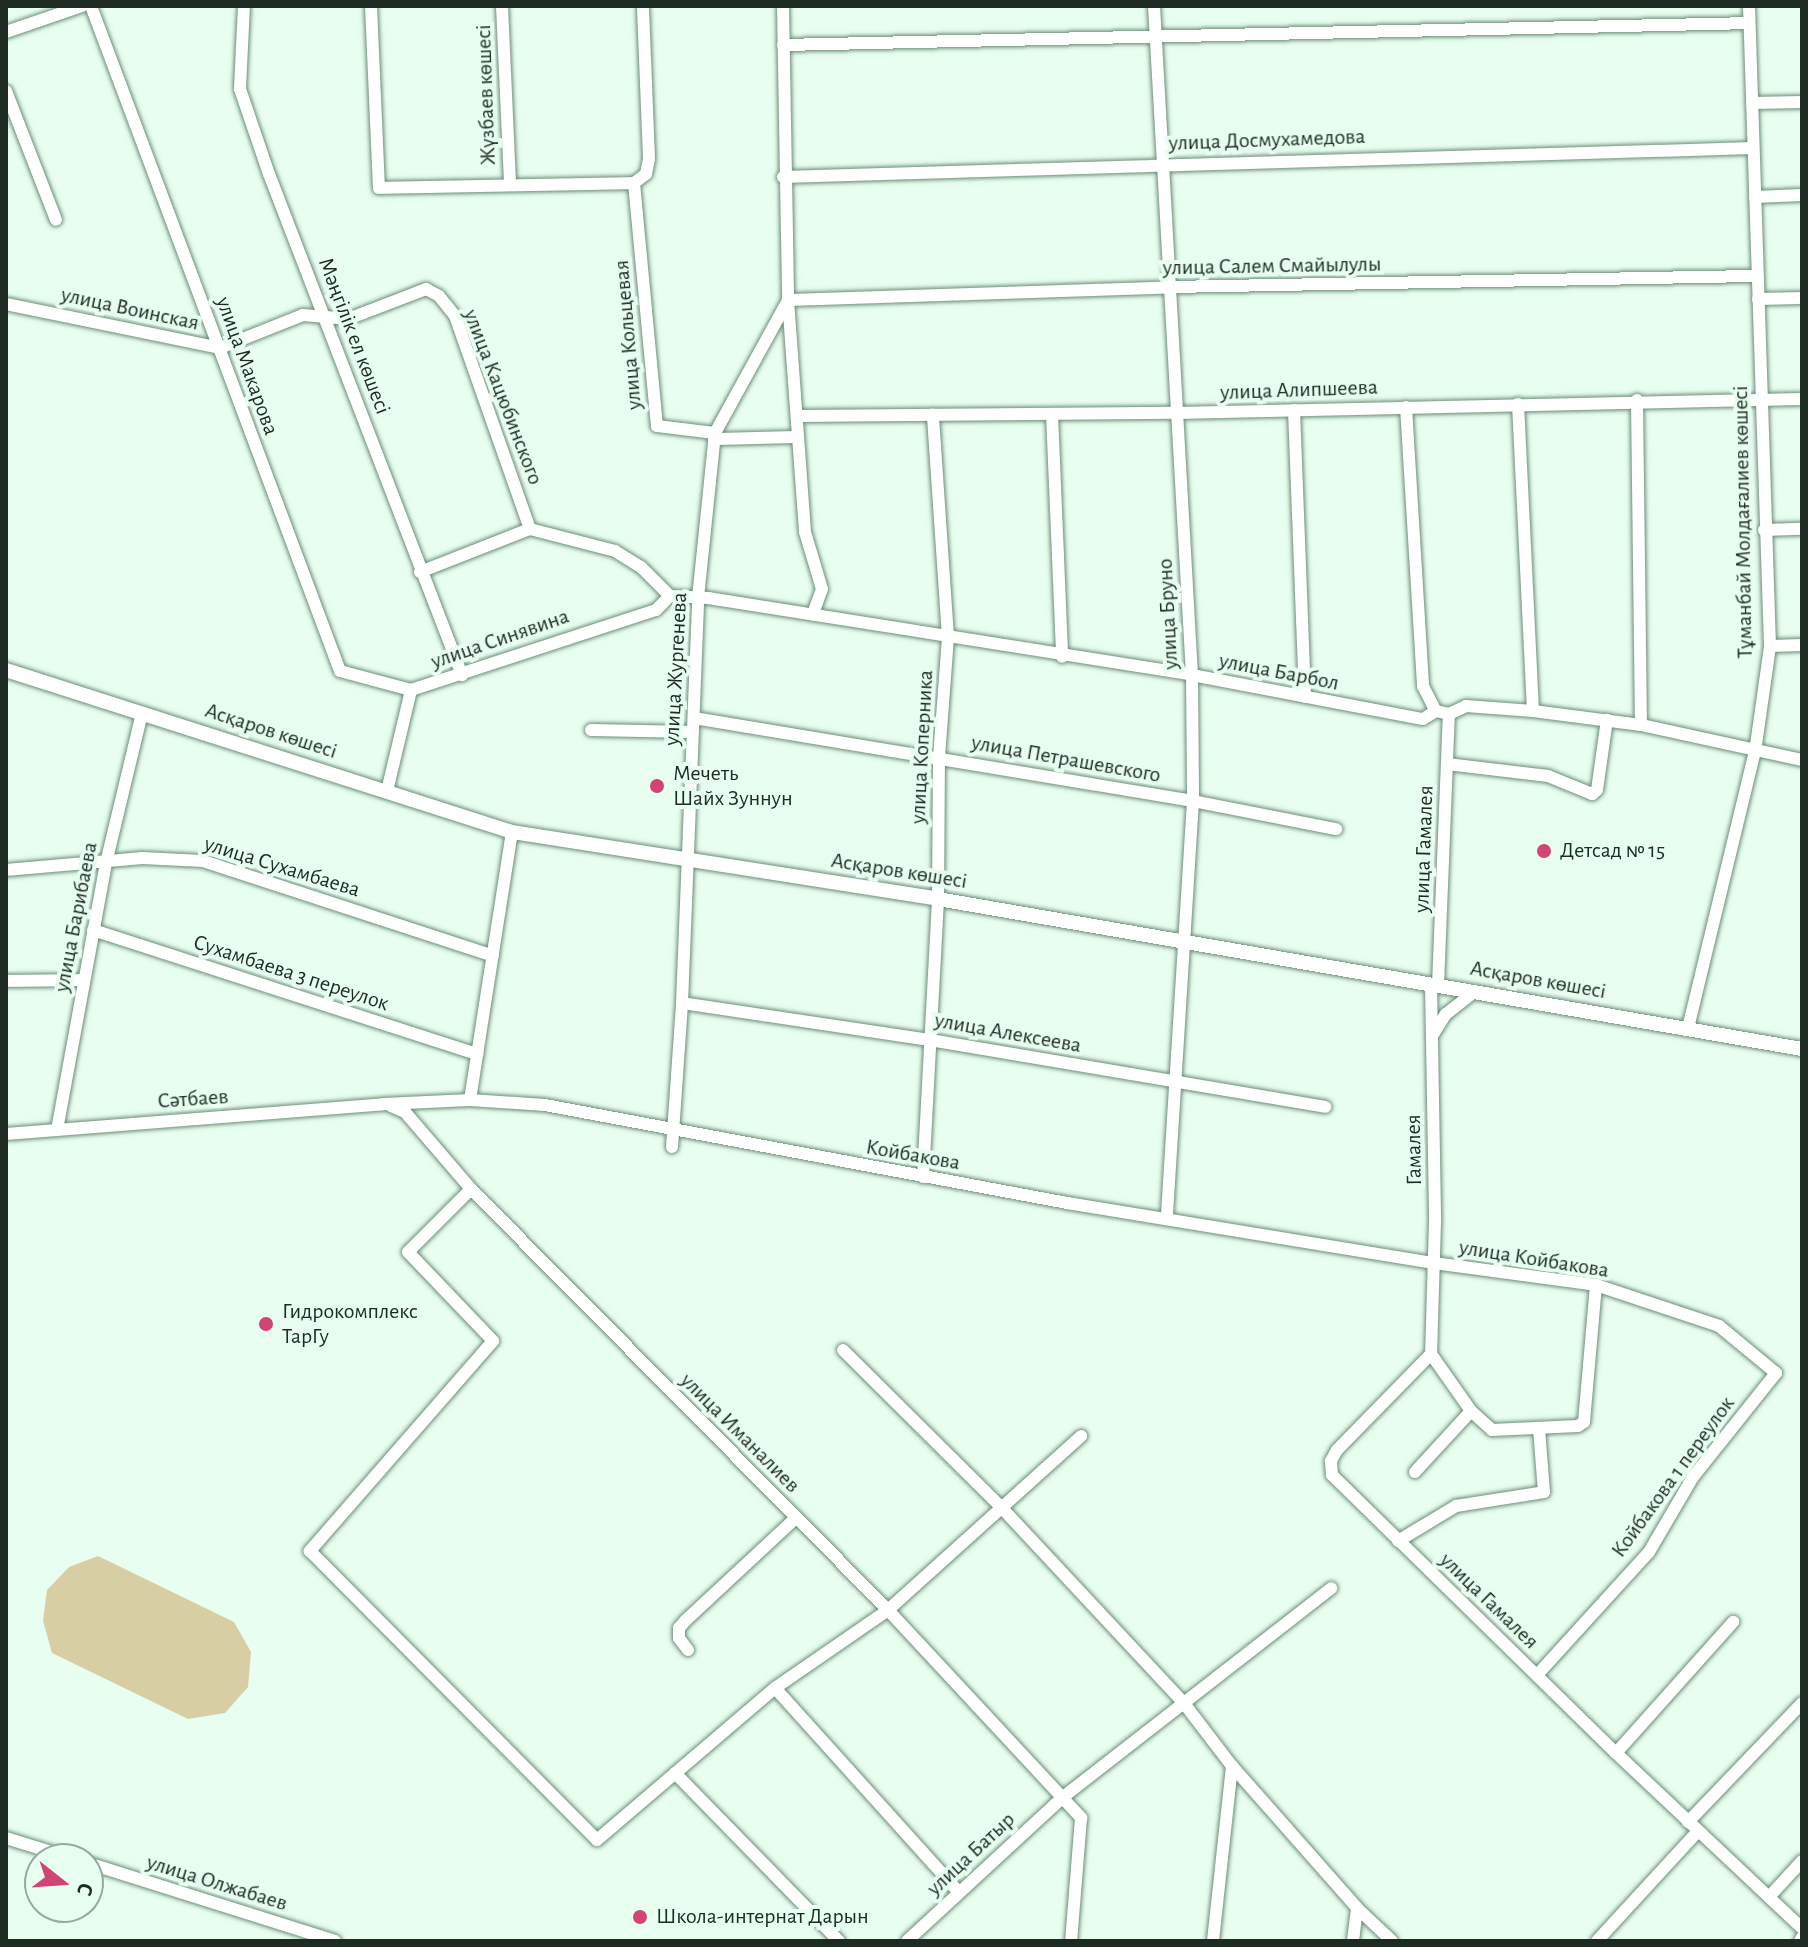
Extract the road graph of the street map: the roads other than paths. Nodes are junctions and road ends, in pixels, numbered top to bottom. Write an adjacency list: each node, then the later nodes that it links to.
1 (82, 6): 10 (street)
2 (91, 6): 34 (street, улица Макарова)
3 (244, 6): 33 (street, Мәңгілік ел көшесі)
4 (371, 6): 21 (street)
5 (502, 6): 21 (street, Жүзбаев көшесі)
6 (643, 6): 22 (street, улица Кольцевая)
7 (783, 6): 12 (street)
8 (1154, 6): 11 (street, улица Бруно)
9 (1750, 12): 11 (street); 15 (street, Тұманбай Молдағалиев көшесі)
10 (6, 32)
11 (1155, 37): 12 (street); 19 (street, улица Бруно)
12 (783, 45): 20 (street)
13 (6, 91): 16 (street)
14 (1802, 102): 15 (street)
15 (1752, 103): 18 (street, Тұманбай Молдағалиев көшесі)
16 (20, 129): 17 (street); 25 (street)
17 (6, 135)
18 (1753, 148): 19 (street, улица Досмухамедова); 24 (street, Тұманбай Молдағалиев көшесі)
19 (1162, 163): 20 (street, улица Досмухамедова); 27 (street, улица Бруно)
20 (783, 177): 31 (street)
21 (510, 183): 22 (street)
22 (634, 183): 45 (street, улица Кольцевая)
23 (1802, 195): 24 (street)
24 (1755, 197): 26 (street, Тұманбай Молдағалиев көшесі)
25 (56, 220)
26 (1756, 276): 27 (street, улица Салем Смайылулы); 30 (street, Тұманбай Молдағалиев көшесі)
27 (1170, 287): 31 (street, улица Салем Смайылулы); 41 (street, улица Бруно)
28 (426, 289): 33 (street, улица Воинская); 47 (street, улица Кацюбинского)
29 (1802, 298): 30 (street)
30 (1758, 299): 35 (street, Тұманбай Молдағалиев көшесі)
31 (788, 300): 44 (street); 45 (street)
32 (6, 304): 34 (street, улица Воинская)
33 (327, 318): 34 (street, улица Воинская); 50 (street, Мәңгілік ел көшесі)
34 (220, 348): 61 (street, улица Макарова)
35 (1761, 399): 36 (street, улица Алипшеева); 37 (street, улица Алипшеева); 49 (street, Тұманбай Молдағалиев көшесі)
36 (1802, 399)
37 (1637, 400): 38 (street, улица Алипшеева); 68 (street)
38 (1518, 404): 39 (street, улица Алипшеева); 63 (street)
39 (1406, 407): 40 (street, улица Алипшеева); 64 (street)
40 (1294, 410): 41 (street, улица Алипшеева); 62 (street)
41 (1176, 413): 42 (street, улица Алипшеева); 60 (street, улица Бруно)
42 (1052, 414): 43 (street, улица Алипшеева); 57 (street)
43 (933, 415): 44 (street, улица Алипшеева); 54 (street, улица Коперника)
44 (797, 416): 46 (street)
45 (715, 436): 46 (street); 52 (street, улица Жургенева)
46 (798, 437): 53 (street)
47 (530, 529): 50 (street); 51 (street)
48 (1802, 529): 49 (street)
49 (1764, 530): 56 (street, Тұманбай Молдағалиев көшесі)
50 (420, 572): 59 (street, Мәңгілік ел көшесі)
51 (670, 596): 52 (street); 59 (street, улица Синявина)
52 (698, 598): 53 (street, улица Барбол); 67 (street, улица Жургенева)
53 (813, 614): 54 (street, улица Барбол)
54 (948, 637): 57 (street, улица Барбол); 71 (street, улица Коперника)
55 (1802, 645): 56 (street)
56 (1770, 646): 70 (street, Тұманбай Молдағалиев көшесі)
57 (1062, 657): 60 (street, улица Барбол)
58 (6, 670): 65 (main road, Асқаров көшесі)
59 (462, 675): 61 (street, улица Синявина)
60 (1192, 675): 62 (street, улица Барбол); 75 (street, улица Бруно)
61 (411, 690): 74 (street, улица Синявина)
62 (1305, 697): 64 (street, улица Барбол)
63 (1533, 711): 64 (street, улица Барбол); 66 (street, улица Барбол)
64 (1442, 712): 73 (street, улица Гамалея)
65 (142, 713): 74 (main road, Асқаров көшесі); 79 (street, улица Барибаева)
66 (1607, 720): 68 (street, улица Барбол); 73 (street)
67 (694, 725): 69 (street, улица Петрашевского); 71 (street, улица Петрашевского); 78 (street, улица Жургенева)
68 (1641, 725): 70 (street, улица Барбол)
69 (591, 730)
70 (1755, 752): 72 (street, улица Барбол); 90 (street, Тұманбай Молдағалиев көшесі)
71 (939, 757): 75 (street, улица Петрашевского); 81 (street, улица Коперника)
72 (1802, 760)
73 (1447, 764): 87 (street, улица Гамалея)
74 (387, 791): 77 (main road, Асқаров көшесі)
75 (1193, 801): 76 (street, улица Петрашевского); 83 (street, улица Бруно)
76 (1336, 829)
77 (512, 832): 78 (main road, Асқаров көшесі); 84 (street)
78 (687, 859): 81 (main road, Асқаров көшесі); 89 (street, улица Жургенева)
79 (106, 863): 80 (street, улица Сухамбаева); 82 (street, улица Барибаева); 84 (street, улица Сухамбаева)
80 (6, 870)
81 (938, 899): 83 (main road, Асқаров көшесі); 92 (street, улица Коперника)
82 (93, 930): 85 (street, улица Барибаева); 94 (street, Сухамбаева 3 переулок)
83 (1182, 941): 87 (main road, Асқаров көшесі); 95 (street, улица Бруно)
84 (493, 956): 94 (street)
85 (83, 980): 86 (street); 100 (street, улица Барибаева)
86 (6, 981)
87 (1434, 985): 88 (main road, Асқаров көшесі); 91 (street, улица Гамалея)
88 (1474, 992): 90 (main road, Асқаров көшесі); 91 (street)
89 (682, 1003): 92 (street, улица Алексеева); 99 (street, улица Жургенева)
90 (1688, 1028): 93 (main road, Асқаров көшесі)
91 (1432, 1036): 106 (street, Гамалея)
92 (930, 1040): 95 (street, улица Алексеева); 103 (street, улица Коперника)
93 (1802, 1049)
94 (477, 1054): 96 (street)
95 (1175, 1081): 98 (street, улица Алексеева); 105 (street, улица Бруно)
96 (470, 1100): 97 (street, Койбакова); 99 (street, Койбакова)
97 (384, 1104): 100 (street, Сәтбаев); 104 (street, улица Иманалиев)
98 (1325, 1107)
99 (672, 1129): 102 (street, улица Жургенева); 103 (street, Койбакова)
100 (57, 1130): 101 (street, Сәтбаев)
101 (6, 1134)
102 (672, 1147)
103 (923, 1177): 105 (street, Койбакова)
104 (471, 1189): 116 (street, улица Иманалиев); 128 (street)
105 (1167, 1219): 106 (street, Койбакова)
106 (1434, 1263): 107 (street, улица Койбакова); 109 (street)
107 (1596, 1285): 110 (street, улица Койбакова); 112 (street)
108 (843, 1350): 115 (street)
109 (1431, 1354): 111 (street); 117 (street, улица Гамалея)
110 (1776, 1373): 122 (street, Койбакова 1 переулок)
111 (1471, 1411): 112 (street); 114 (street)
112 (1539, 1429): 117 (street)
113 (1081, 1436): 115 (street)
114 (1415, 1472)
115 (1001, 1507): 119 (street); 124 (street)
116 (796, 1518): 119 (street, улица Иманалиев); 121 (street)
117 (1398, 1541): 122 (street, улица Гамалея)
118 (1331, 1588): 124 (street, улица Батыр)
119 (888, 1610): 123 (street); 129 (street, улица Иманалиев)
120 (1733, 1622): 126 (street)
121 (688, 1650)
122 (1537, 1675): 126 (street, улица Гамалея)
123 (775, 1688): 128 (street); 134 (street)
124 (1183, 1702): 127 (street); 129 (street, улица Батыр)
125 (1802, 1703): 130 (street)
126 (1616, 1753): 130 (street, улица Гамалея)
127 (1232, 1766): 136 (street); 142 (street)
128 (675, 1773): 139 (street)
129 (1063, 1797): 134 (street, улица Батыр); 141 (street, улица Иманалиев)
130 (1688, 1822): 131 (street, улица Гамалея)
131 (1698, 1831): 135 (street, улица Гамалея); 145 (street)
132 (1802, 1861): 135 (street)
133 (104, 1868): 138 (street, улица Олжабаев)
134 (959, 1892): 140 (street, улица Батыр)
135 (1769, 1897): 137 (street, улица Гамалея)
136 (1357, 1908): 143 (street); 144 (street)
137 (1802, 1928)
138 (335, 1941)
139 (839, 1941)
140 (907, 1941)
141 (1071, 1941)
142 (1213, 1941)
143 (1353, 1941)
144 (1392, 1941)
145 (1597, 1941)

